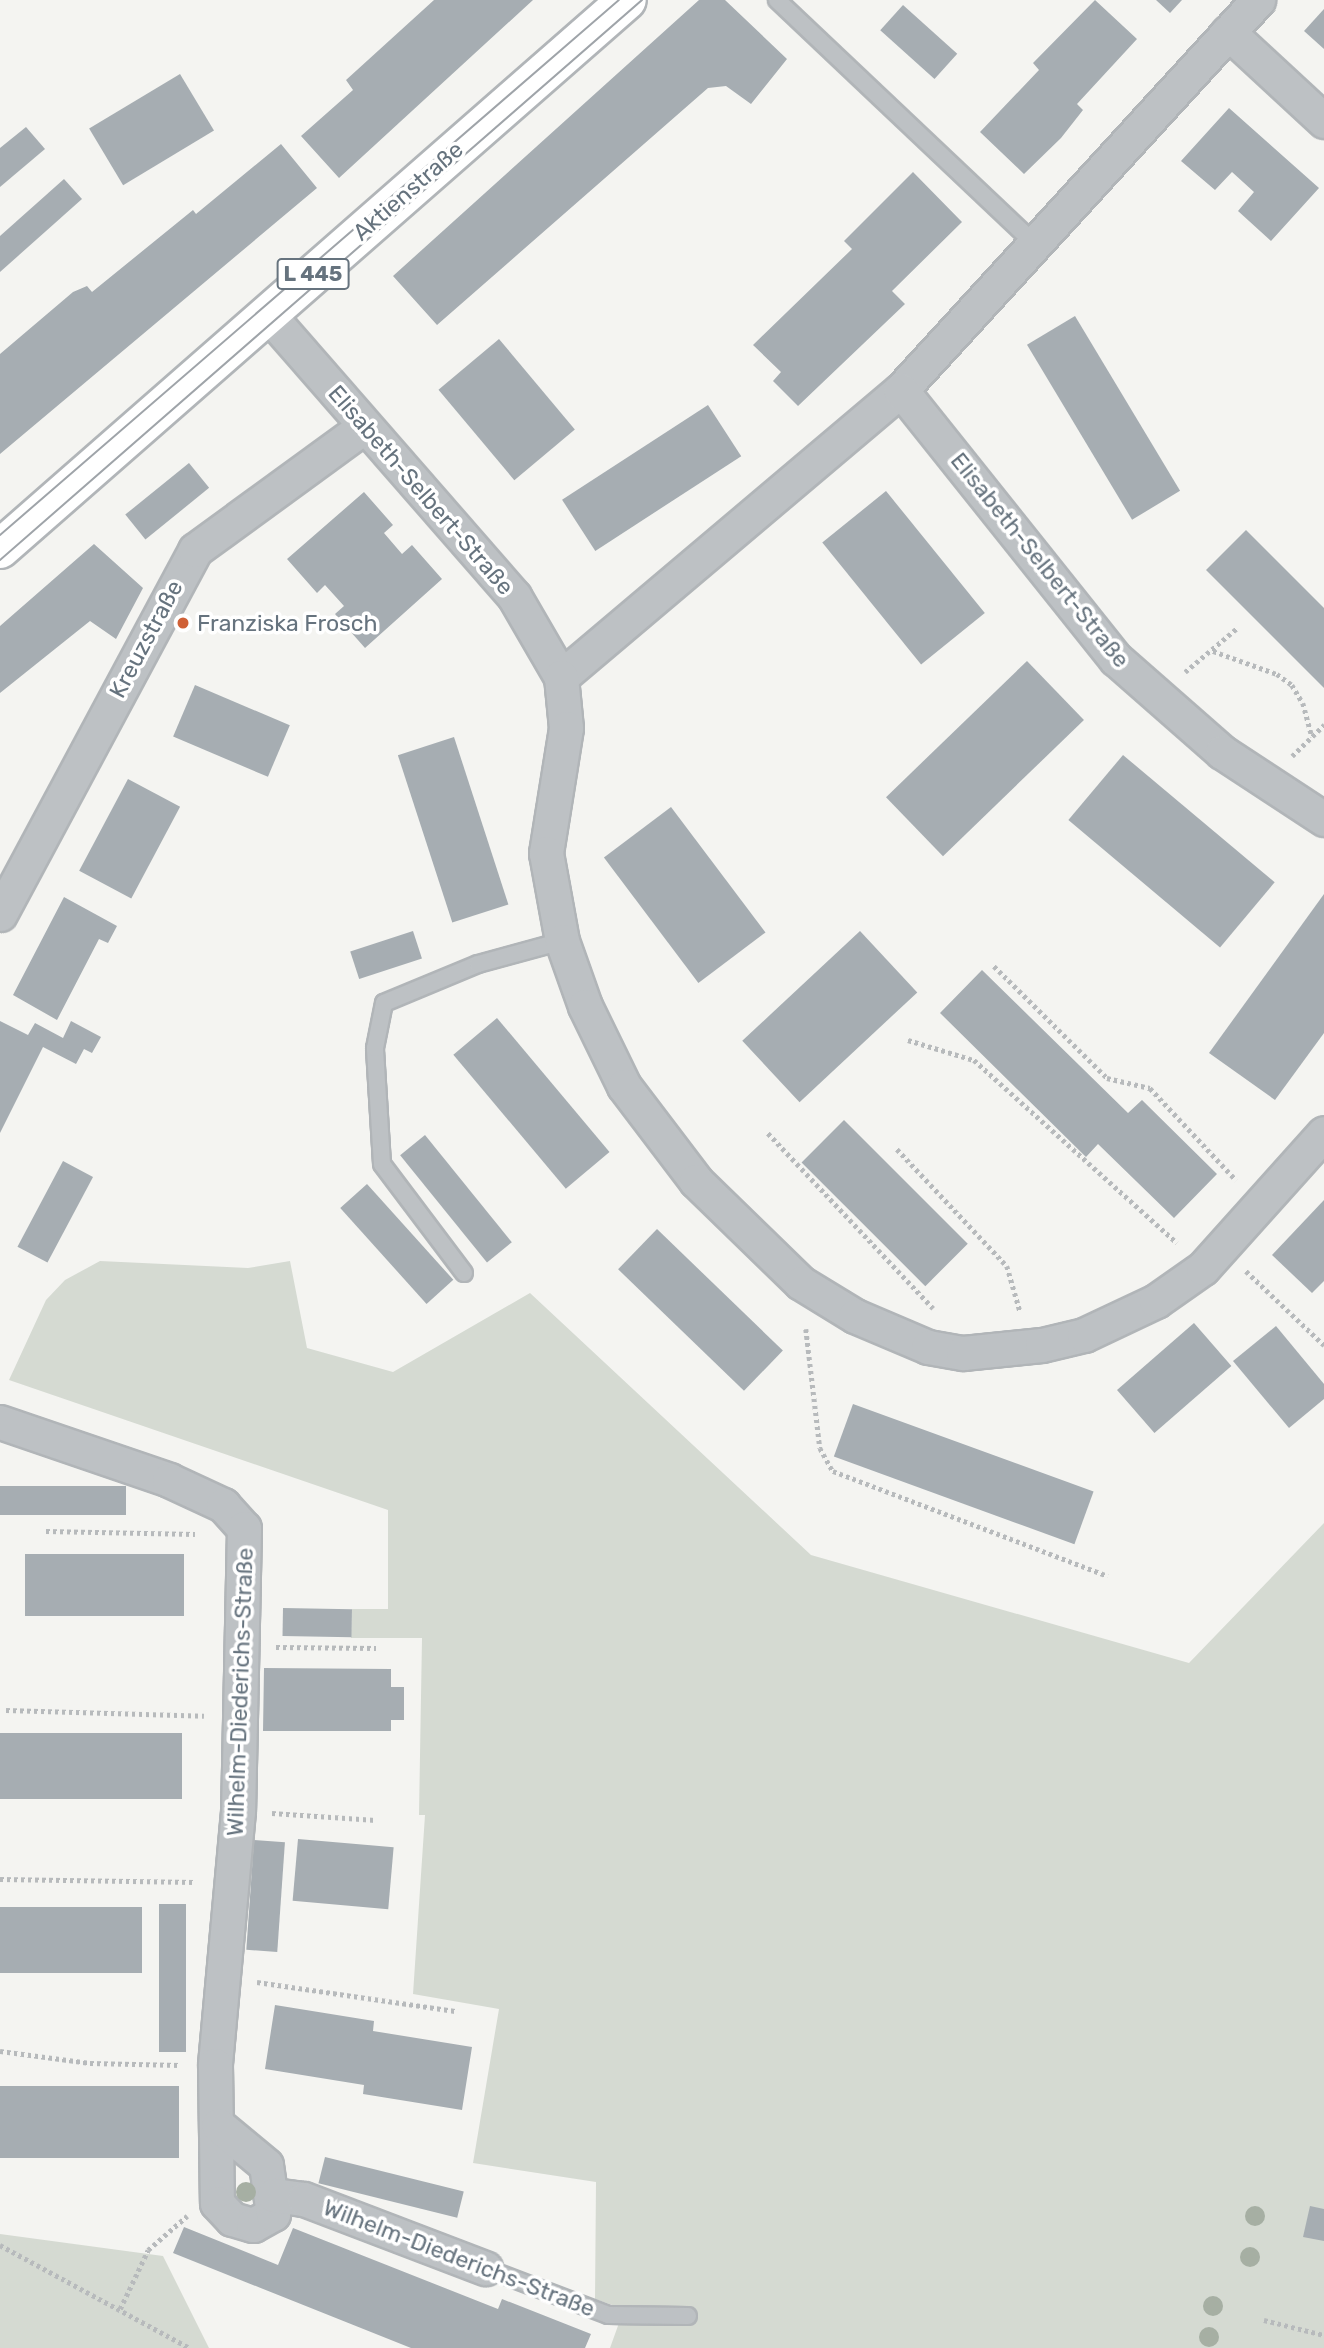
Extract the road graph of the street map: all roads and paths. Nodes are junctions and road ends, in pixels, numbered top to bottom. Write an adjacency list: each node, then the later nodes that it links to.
1 (627, 0): 7 (main road, Aktienstraße / L 445)
2 (777, 0): 6 (lane)
3 (1258, 0): 4 (street)
4 (1228, 32): 5 (street); 6 (street)
5 (1324, 121)
6 (1033, 242): 8 (street)
7 (267, 313): 9 (street, Elisabeth-Selbert-Straße); 10 (main road, Aktienstraße / L 445)
8 (901, 390): 13 (street); 14 (street, Elisabeth-Selbert-Straße)
9 (365, 426): 13 (street, Elisabeth-Selbert-Straße); 17 (street, Kreuzstraße)
10 (0, 549)
11 (1237, 628): 12 (path)
12 (1213, 651): 14 (path); 15 (path)
13 (561, 677): 18 (street, Elisabeth-Selbert-Straße)
14 (1156, 694): 16 (street, Elisabeth-Selbert-Straße)
15 (1312, 737)
16 (1324, 819)
17 (0, 914)
18 (562, 941): 26 (lane); 27 (street, Elisabeth-Selbert-Straße)
19 (994, 966): 24 (path)
20 (908, 1041): 25 (path)
21 (768, 1133): 30 (path)
22 (1324, 1133): 24 (street, Elisabeth-Selbert-Straße)
23 (897, 1150): 29 (path)
24 (1255, 1210): 25 (street, Elisabeth-Selbert-Straße)
25 (1212, 1257): 28 (path); 29 (street, Elisabeth-Selbert-Straße)
26 (464, 1273)
27 (801, 1283): 30 (street, Elisabeth-Selbert-Straße); 34 (path)
28 (1324, 1346)
29 (1025, 1347): 30 (street, Elisabeth-Selbert-Straße)
30 (975, 1353)
31 (0, 1422): 32 (street, Wilhelm-Diederichs-Straße)
32 (223, 1505): 33 (path); 35 (street, Wilhelm-Diederichs-Straße)
33 (46, 1531)
34 (1108, 1576)
35 (240, 1647): 36 (path); 38 (street, Wilhelm-Diederichs-Straße)
36 (376, 1648)
37 (6, 1710): 38 (path)
38 (240, 1716): 39 (street, Wilhelm-Diederichs-Straße)
39 (238, 1811): 40 (path); 42 (street, Wilhelm-Diederichs-Straße)
40 (376, 1820)
41 (0, 1879): 42 (path)
42 (234, 1883): 43 (street, Wilhelm-Diederichs-Straße)
43 (225, 1978): 44 (path); 46 (street, Wilhelm-Diederichs-Straße)
44 (457, 2011)
45 (0, 2051): 46 (path)
46 (215, 2065): 47 (street, Wilhelm-Diederichs-Straße)
47 (218, 2125): 48 (street); 49 (street, Wilhelm-Diederichs-Straße)
48 (274, 2195): 49 (street); 51 (street, Wilhelm-Diederichs-Straße)
49 (217, 2203): 52 (path)
50 (0, 2245): 52 (path)
51 (485, 2268): 53 (lane, Wilhelm-Diederichs-Straße)
52 (120, 2309): 56 (path)
53 (688, 2316)
54 (1264, 2320): 55 (path)
55 (1324, 2334)
56 (190, 2348)

